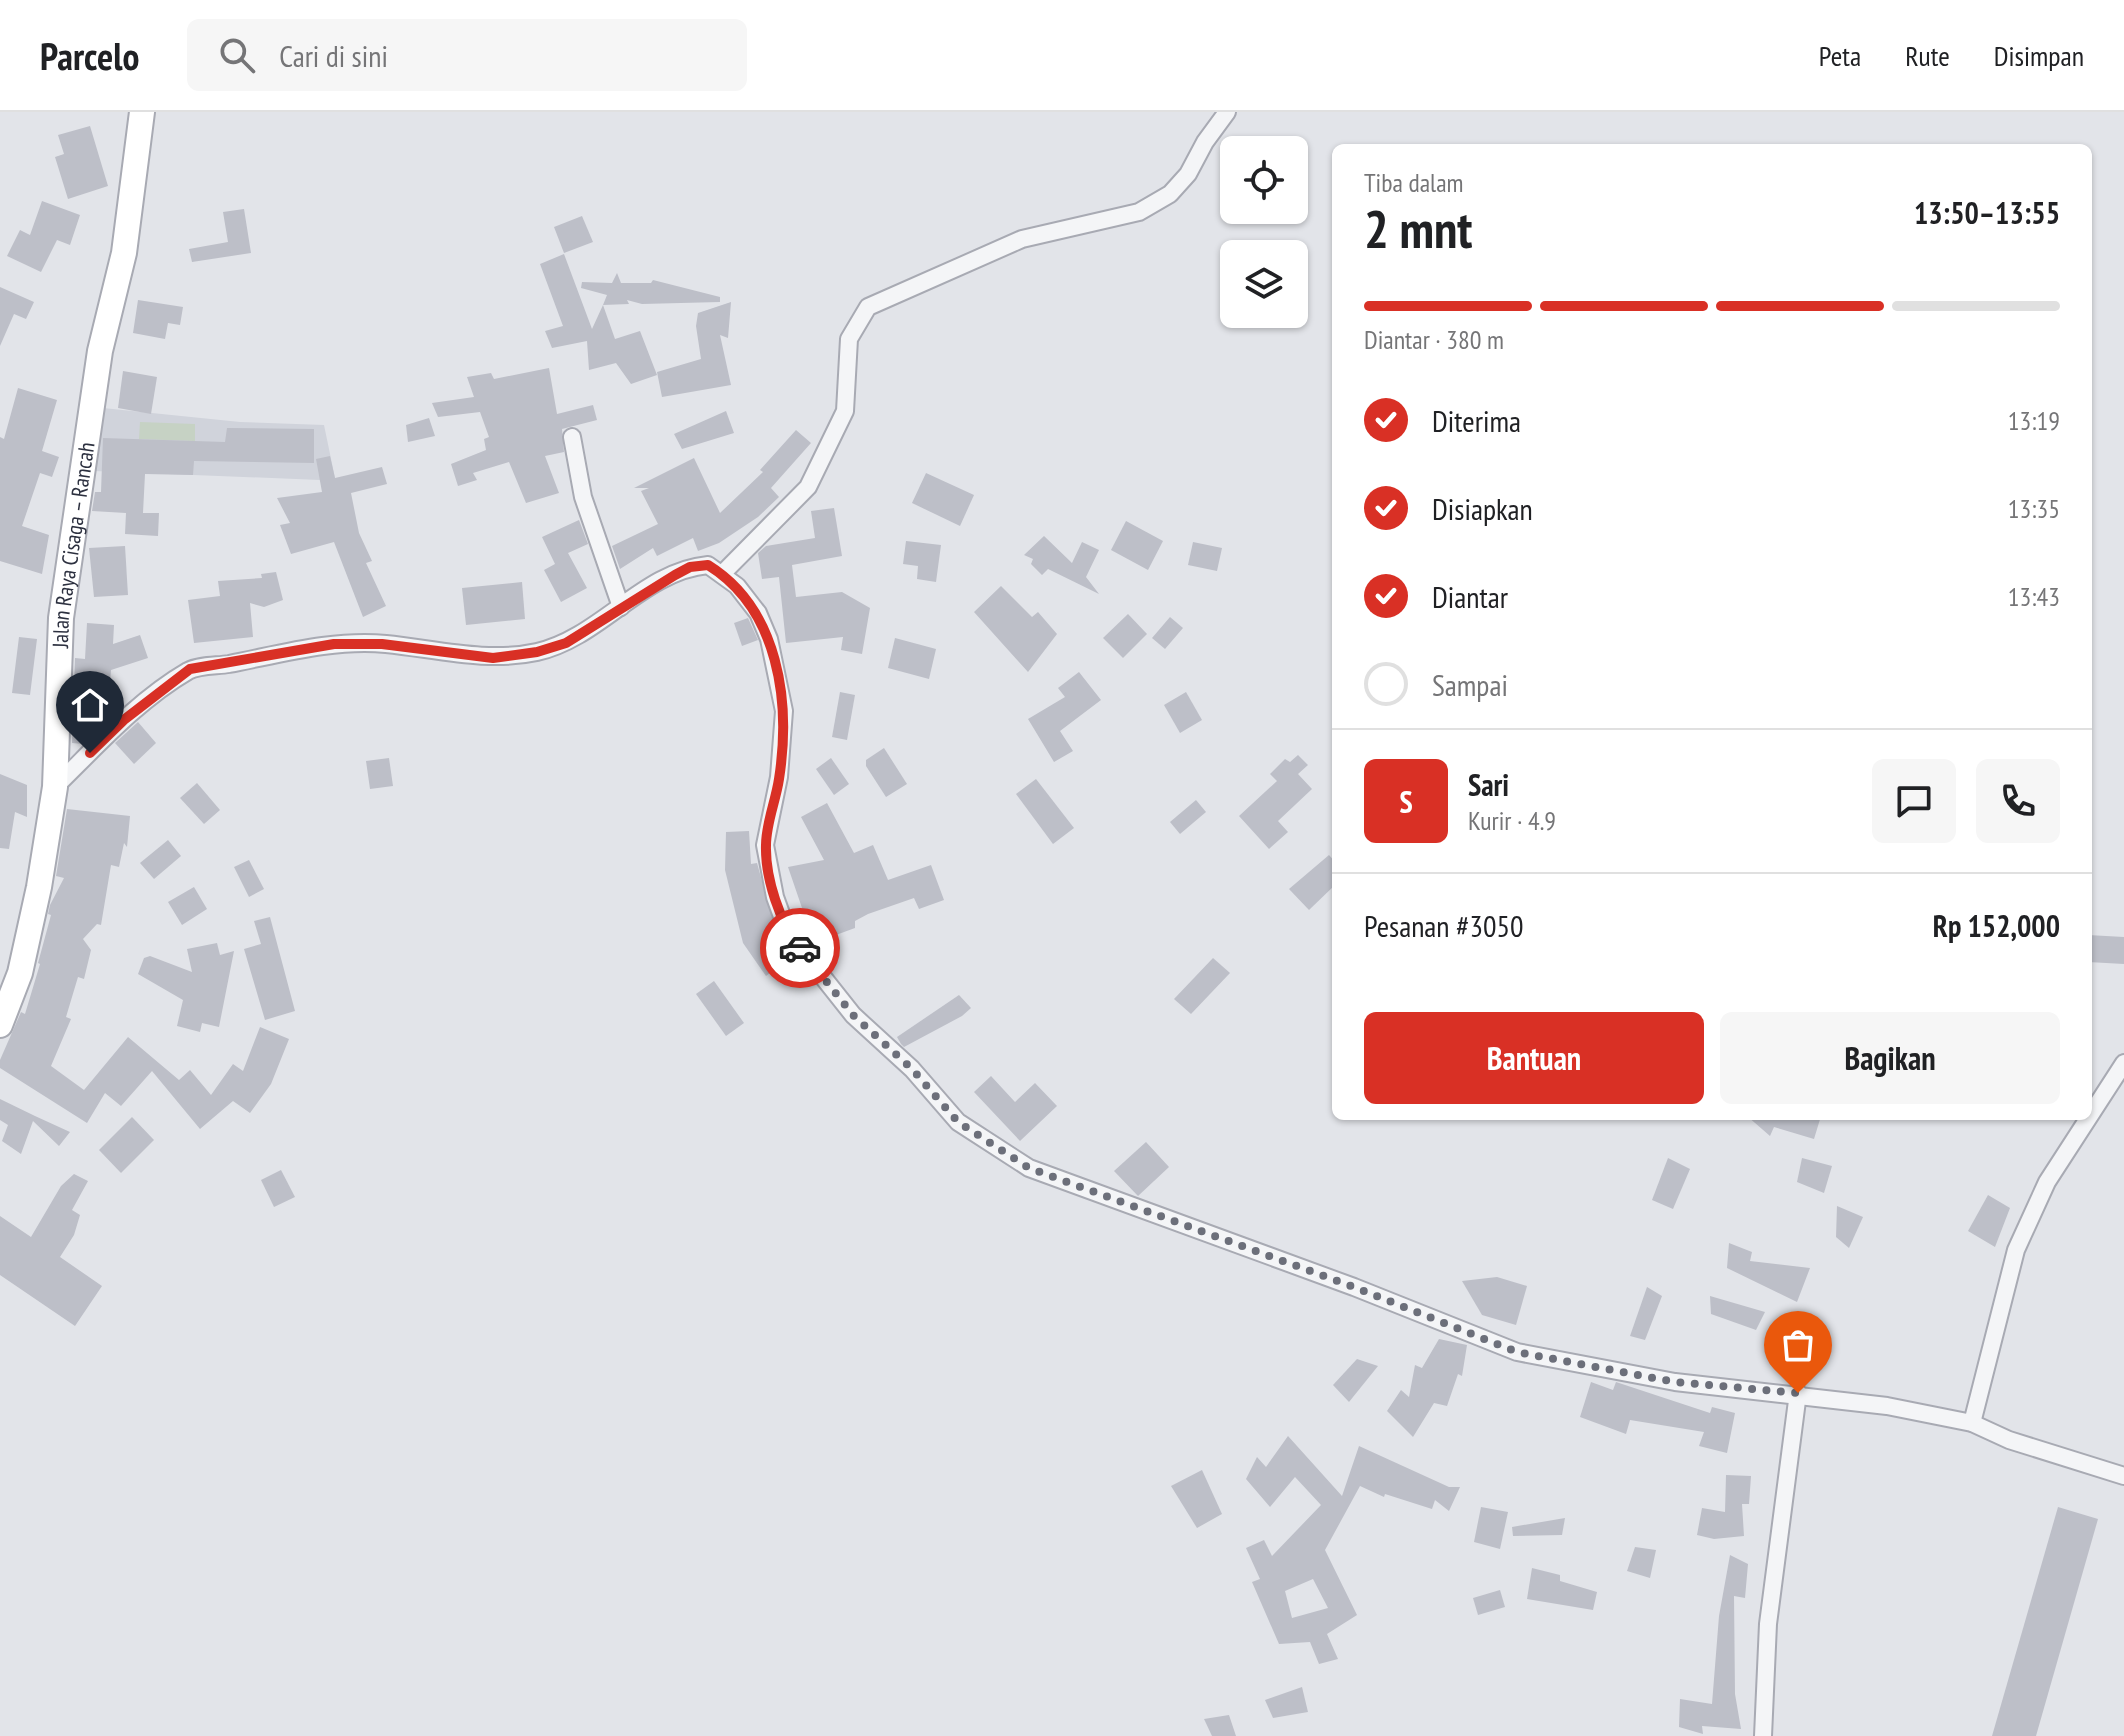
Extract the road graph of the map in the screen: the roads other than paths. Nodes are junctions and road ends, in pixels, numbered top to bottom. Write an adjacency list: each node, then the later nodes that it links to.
1 (142, 112): 6 (main road, Jalan Raya Cisaga – Rancah)
2 (1227, 112): 4 (street)
3 (572, 437): 5 (street)
4 (722, 574): 5 (street); 11 (street)
5 (621, 607): 6 (street)
6 (55, 787): 7 (main road, Jalan Raya Cisaga – Rancah)
7 (0, 1025)
8 (2124, 1063): 9 (street)
9 (2092, 1112)
10 (2087, 1120): 12 (street)
11 (1798, 1393): 12 (street); 14 (street)
12 (1972, 1423): 13 (street)
13 (2124, 1476)
14 (1763, 1736)

